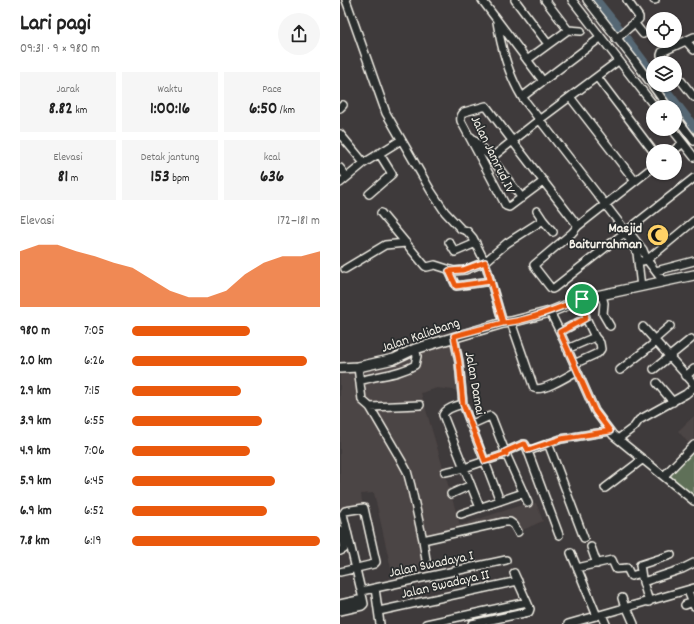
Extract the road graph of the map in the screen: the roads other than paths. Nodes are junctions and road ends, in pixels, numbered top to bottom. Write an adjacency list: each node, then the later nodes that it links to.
1 (482, 0): 8 (street)
2 (515, 0): 17 (street)
3 (545, 0): 10 (street)
4 (572, 0): 14 (street)
5 (587, 0): 13 (street)
6 (627, 0): 9 (street)
7 (347, 1): 35 (street)
8 (496, 19): 20 (street); 25 (street)
9 (635, 24): 12 (street); 13 (street)
10 (568, 30): 11 (street); 17 (street)
11 (581, 31)
12 (643, 34)
13 (620, 36): 29 (street)
14 (600, 38): 21 (street); 23 (street)
15 (694, 38): 16 (street)
16 (686, 41): 18 (street); 19 (street)
17 (548, 44): 20 (street)
18 (694, 50)
19 (662, 56)
20 (527, 60): 23 (street)
21 (618, 61): 22 (street); 28 (street)
22 (597, 77): 26 (street); 39 (street)
23 (543, 81): 25 (street)
24 (682, 81): 27 (street)
25 (522, 97): 30 (street)
26 (570, 97): 30 (street); 49 (street)
27 (694, 97)
28 (649, 100)
29 (663, 100)
30 (539, 120): 36 (street); 53 (street)
31 (682, 125): 37 (street)
32 (340, 134): 43 (street)
33 (678, 136): 38 (street)
34 (470, 137): 36 (street, Jalan Jamrud IV); 42 (street); 52 (street, Jalan Jamrud IV)
35 (401, 140): 40 (street); 63 (street)
36 (513, 141): 42 (street); 48 (street)
37 (694, 141)
38 (684, 143): 41 (street)
39 (648, 144)
40 (379, 153): 43 (street); 51 (street)
41 (694, 157)
42 (491, 158): 52 (street)
43 (364, 163): 46 (street)
44 (340, 168): 46 (street)
45 (646, 172): 49 (street)
46 (347, 177): 50 (street)
47 (694, 178): 59 (street)
48 (544, 181): 52 (street); 58 (street)
49 (635, 181): 53 (street)
50 (340, 182)
51 (369, 194)
52 (522, 198)
53 (606, 204): 58 (street); 59 (street)
54 (537, 211): 56 (street)
55 (381, 213): 62 (street)
56 (543, 220): 60 (street); 66 (street)
57 (694, 221): 64 (street)
58 (578, 226): 59 (street)
59 (626, 231): 64 (street)
60 (553, 232)
61 (449, 242): 63 (street)
62 (406, 243): 67 (street); 68 (street)
63 (476, 243): 66 (street)
64 (643, 260): 69 (street); 73 (street)
65 (693, 261): 69 (street)
66 (485, 262): 68 (street); 71 (street)
67 (345, 269)
68 (449, 271): 71 (street)
69 (656, 271): 72 (street)
70 (694, 275): 72 (main road, Jalan Kaliabang)
71 (491, 281): 78 (street)
72 (662, 281): 73 (main road, Jalan Kaliabang)
73 (641, 287): 74 (main road, Jalan Kaliabang)
74 (602, 296): 75 (main road, Jalan Kaliabang); 79 (street)
75 (582, 299): 76 (main road, Jalan Kaliabang); 77 (street)
76 (550, 312): 78 (main road, Jalan Kaliabang); 82 (street)
77 (586, 318): 82 (street); 84 (street)
78 (507, 322): 83 (main road, Jalan Kaliabang); 96 (street)
79 (610, 326)
80 (670, 326): 86 (street)
81 (643, 327): 86 (street)
82 (560, 332): 88 (street)
83 (454, 336): 87 (main road, Jalan Kaliabang); 103 (street, Jalan Damai)
84 (594, 336): 88 (street); 90 (street)
85 (691, 339): 89 (street)
86 (655, 341): 89 (street); 95 (street)
87 (415, 349): 91 (main road, Jalan Kaliabang); 98 (street)
88 (567, 349): 90 (street)
89 (668, 356): 93 (street); 97 (street)
90 (574, 364): 96 (street)
91 (358, 366): 92 (main road, Jalan Kaliabang); 98 (street)
92 (340, 368)
93 (654, 368)
94 (694, 369): 97 (street)
95 (620, 370)
96 (577, 371): 107 (street)
97 (686, 376): 100 (street)
98 (360, 381): 105 (street)
99 (657, 383): 102 (street)
100 (694, 384)
101 (694, 387): 102 (street)
102 (673, 402): 108 (street)
103 (463, 404): 106 (street, Jalan Damai); 115 (street)
104 (420, 405): 105 (street)
105 (370, 407): 131 (street)
106 (470, 425): 112 (street); 114 (street, Jalan Damai)
107 (610, 431): 108 (street); 109 (street)
108 (618, 439): 113 (street)
109 (548, 443): 111 (street); 130 (street)
110 (694, 445): 117 (street)
111 (528, 450): 112 (street); 129 (street)
112 (505, 453): 114 (street); 120 (street)
113 (643, 459): 117 (street); 119 (street)
114 (485, 461): 115 (street); 122 (street, Jalan Damai)
115 (464, 468): 116 (street); 118 (street)
116 (445, 472)
117 (664, 476): 123 (street)
118 (471, 485): 121 (street); 125 (street)
119 (605, 488)
120 (523, 493): 122 (street); 124 (street)
121 (451, 494)
122 (500, 501): 125 (street)
123 (694, 501)
124 (528, 503)
125 (480, 508): 126 (street)
126 (460, 514)
127 (340, 530): 133 (street)
128 (518, 532): 131 (street)
129 (559, 535)
130 (584, 538)
131 (423, 540): 136 (street)
132 (591, 547): 139 (street)
133 (340, 551)
134 (571, 553): 141 (street)
135 (671, 555): 144 (street)
136 (426, 560)
137 (506, 560): 147 (street, Jalan Swadaya I)
138 (694, 563): 146 (street)
139 (597, 564): 141 (street); 144 (street)
140 (356, 568): 140 (street); 142 (street); 149 (street)
141 (577, 568): 160 (street)
142 (340, 572)
143 (514, 573): 145 (street)
144 (641, 573): 146 (street)
145 (518, 581): 152 (street); 159 (street, Jalan Swadaya II)
146 (643, 582): 153 (street)
147 (375, 588): 149 (street, Jalan Swadaya I); 159 (street)
148 (691, 590): 153 (street); 155 (street)
149 (361, 591): 151 (street)
150 (622, 598): 157 (street)
151 (363, 599): 154 (street); 158 (street)
152 (527, 602): 163 (street); 164 (street)
153 (649, 602): 157 (street)
154 (340, 604)
155 (694, 604): 156 (street)
156 (685, 605)
157 (626, 608): 160 (street); 167 (street)
158 (340, 611)
159 (379, 611): 162 (street)
160 (599, 616): 161 (street); 166 (street)
161 (576, 623): 165 (street)
162 (380, 624)
163 (426, 624)
164 (472, 624)
165 (568, 624)
166 (606, 624)
167 (634, 624)

